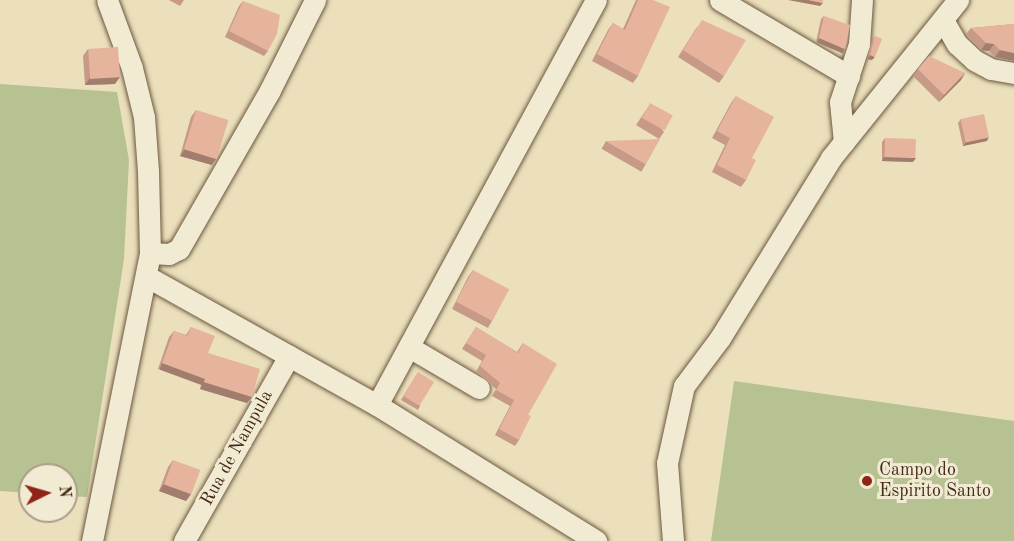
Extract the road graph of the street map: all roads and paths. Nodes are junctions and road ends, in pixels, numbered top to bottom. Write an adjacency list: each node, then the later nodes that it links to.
1 (107, 0): 11 (street)
2 (315, 0): 11 (street)
3 (596, 0): 13 (street)
4 (720, 0): 9 (street)
5 (862, 0): 9 (street)
6 (958, 0): 7 (street)
7 (943, 20): 8 (street); 10 (street)
8 (1014, 73)
9 (849, 76): 10 (street)
10 (844, 142): 20 (street)
11 (150, 253): 12 (street)
12 (146, 276): 14 (street); 17 (street)
13 (409, 347): 15 (street); 16 (street)
14 (289, 356): 16 (street); 18 (street, Rua de Nampula)
15 (479, 388)
16 (377, 405): 19 (street)
17 (92, 541)
18 (184, 541)
19 (596, 541)
20 (673, 541)

